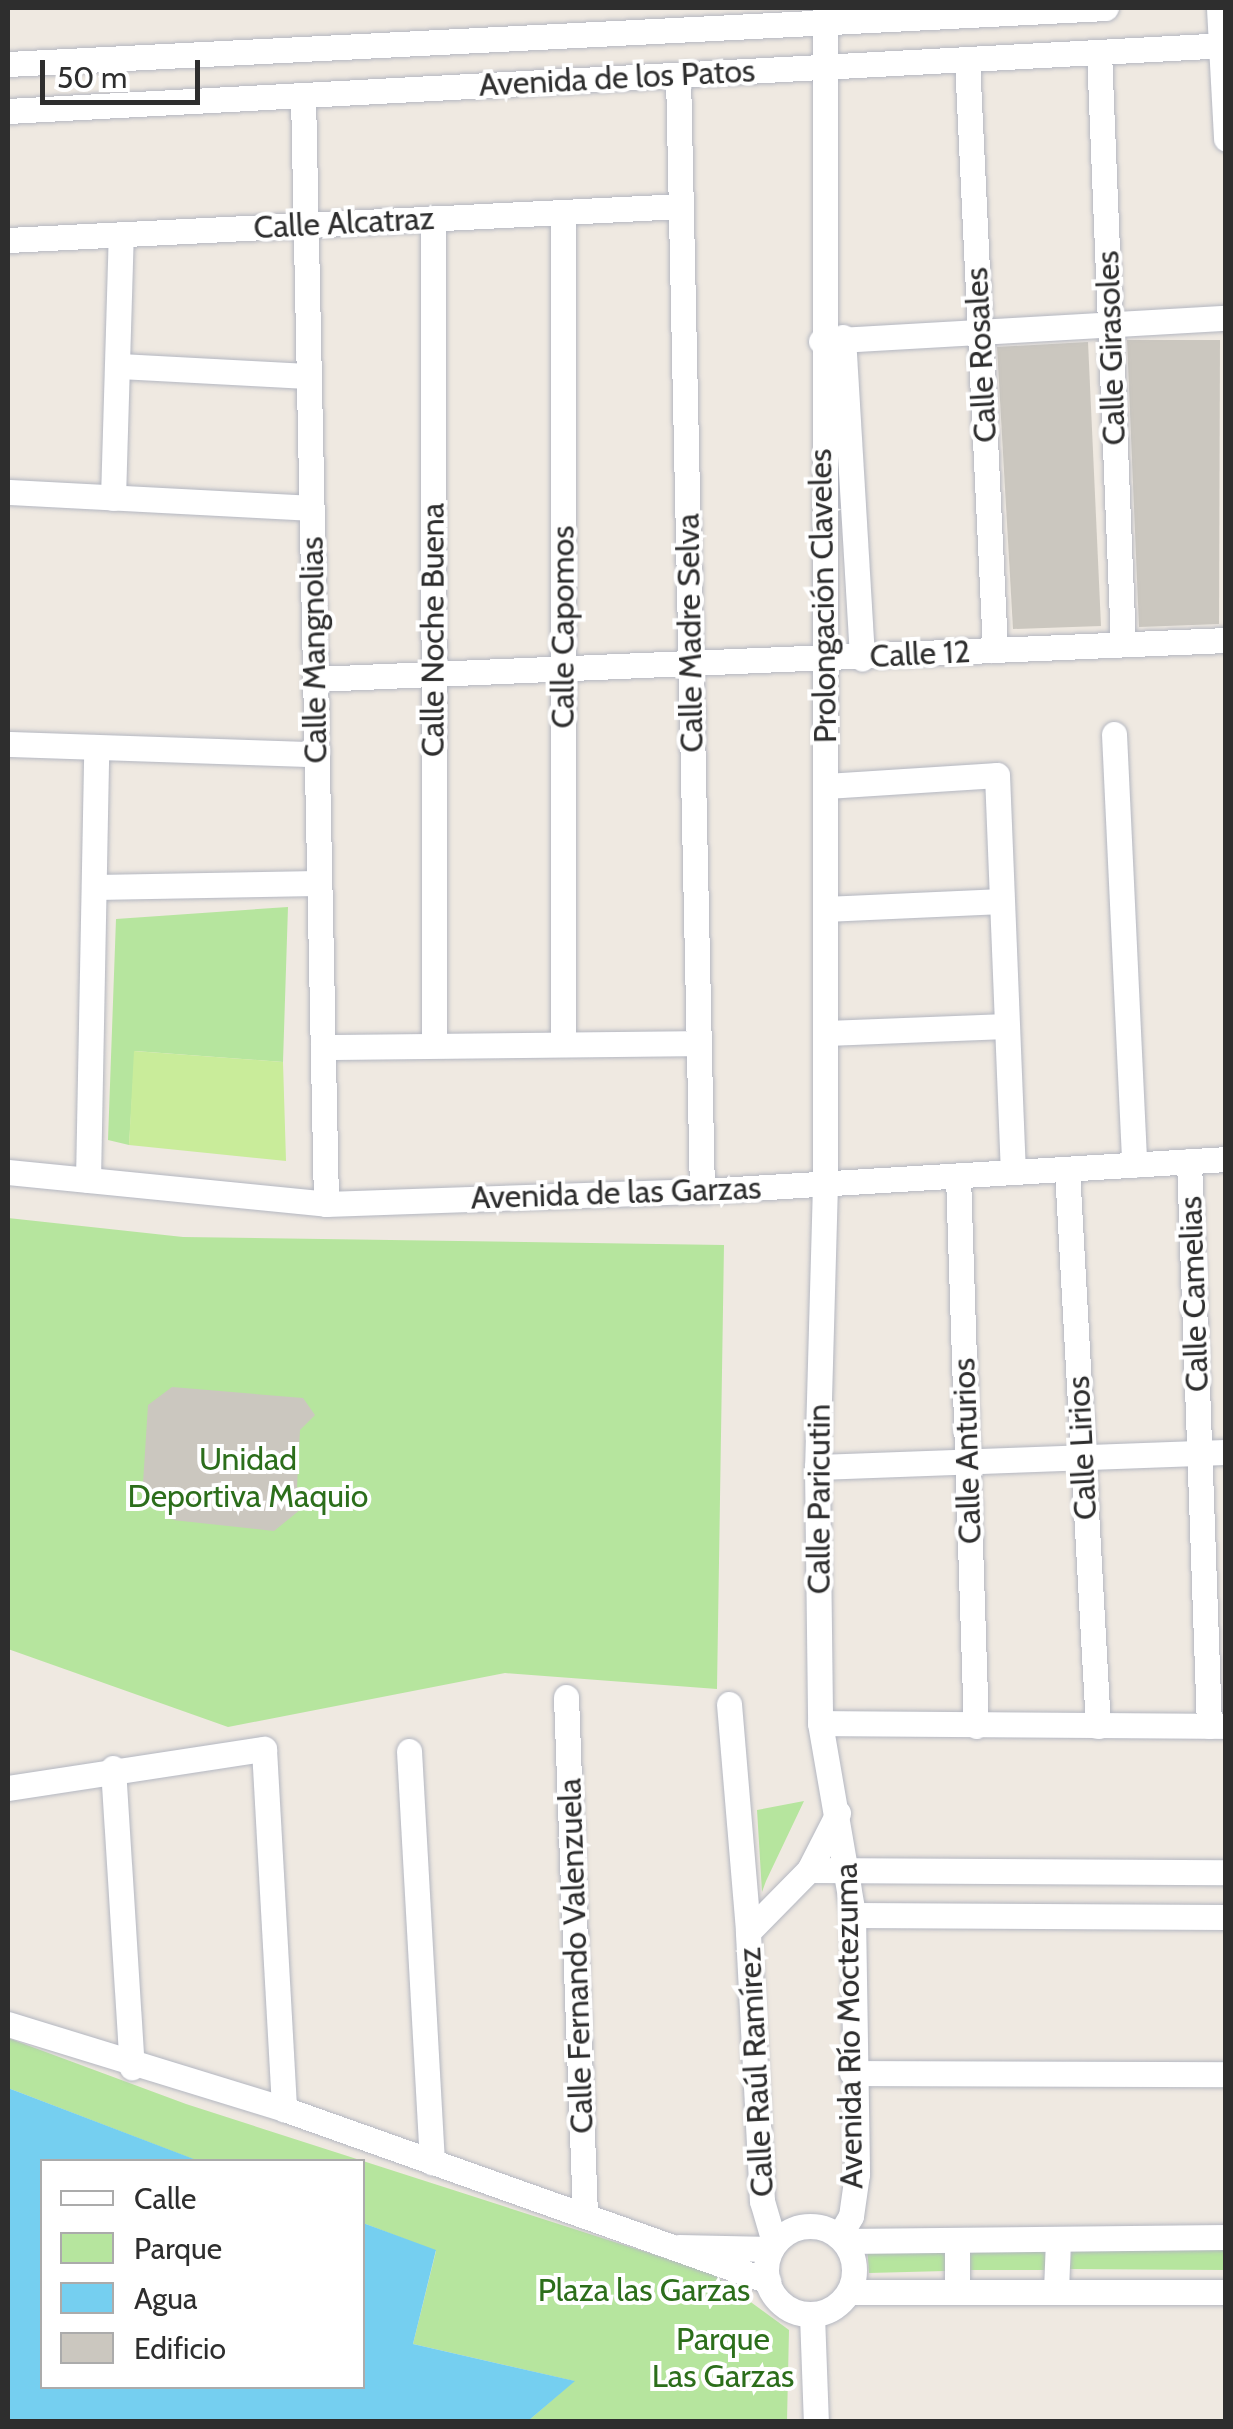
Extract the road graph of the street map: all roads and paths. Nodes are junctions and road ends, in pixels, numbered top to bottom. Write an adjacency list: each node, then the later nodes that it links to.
1 (1106, 8): 3 (street, Avenida de los Patos)
2 (1219, 8): 6 (street)
3 (825, 14): 4 (street, Avenida de los Patos); 10 (street, Prolongación Claveles)
4 (638, 19): 5 (street, Avenida de los Patos)
5 (575, 35): 9 (street, Avenida de los Patos); 12 (street)
6 (1223, 46): 7 (street, Avenida de los Patos); 15 (street)
7 (1098, 52): 8 (street, Avenida de los Patos); 23 (street, Calle Girasoles)
8 (967, 60): 10 (street, Avenida de los Patos); 24 (street, Calle Rosales)
9 (8, 64)
10 (822, 66): 11 (street, Avenida de los Patos); 25 (street, Prolongación Claveles)
11 (678, 75): 12 (street, Avenida de los Patos); 16 (street, Calle Madre Selva)
12 (579, 80): 13 (street, Avenida de los Patos)
13 (303, 95): 14 (street, Avenida de los Patos); 19 (street, Calle Mangnolias)
14 (8, 110)
15 (1226, 140)
16 (681, 206): 17 (street, Calle Alcatraz); 36 (street, Calle Madre Selva)
17 (563, 212): 18 (street, Calle Alcatraz); 37 (street, Calle Capomos)
18 (433, 218): 19 (street, Calle Alcatraz); 38 (street, Calle Noche Buena)
19 (306, 225): 20 (street, Calle Alcatraz); 27 (street, Calle Mangnolias)
20 (121, 234): 21 (street, Calle Alcatraz); 26 (street)
21 (8, 240)
22 (1226, 318): 23 (street)
23 (1110, 324): 24 (street); 32 (street, Calle Girasoles)
24 (980, 329): 25 (street); 33 (street, Calle Rosales)
25 (832, 339): 34 (street, Prolongación Claveles); 35 (street)
26 (118, 366): 27 (street); 29 (street)
27 (308, 376): 30 (street, Calle Mangnolias)
28 (8, 492): 29 (street)
29 (113, 498): 30 (street)
30 (312, 508): 39 (street, Calle Mangnolias)
31 (1226, 640): 32 (street, Calle 12)
32 (1123, 644): 33 (street, Calle 12)
33 (995, 650): 35 (street, Calle 12)
34 (820, 658): 35 (street, Calle 12); 36 (street, Calle 12); 44 (street, Prolongación Claveles)
35 (862, 658)
36 (690, 663): 37 (street, Calle 12); 53 (street, Calle Madre Selva)
37 (563, 669): 38 (street, Calle 12); 52 (street, Calle Capomos)
38 (433, 674): 39 (street, Calle 12); 51 (street, Calle Noche Buena)
39 (315, 679): 43 (street, Calle Mangnolias)
40 (1114, 734): 57 (street)
41 (8, 744): 42 (street)
42 (96, 748): 43 (street); 46 (street)
43 (317, 754): 45 (street, Calle Mangnolias)
44 (827, 786): 47 (street); 48 (street, Prolongación Claveles)
45 (319, 883): 46 (street); 54 (street, Calle Mangnolias)
46 (94, 886): 62 (street)
47 (1001, 901): 48 (street); 49 (street)
48 (826, 909): 50 (street, Prolongación Claveles)
49 (1007, 1026): 50 (street); 60 (street)
50 (826, 1033): 63 (street, Prolongación Claveles)
51 (434, 1042): 52 (street); 54 (street)
52 (563, 1042): 53 (street)
53 (698, 1044): 64 (street, Calle Madre Selva)
54 (323, 1047): 65 (street, Calle Mangnolias)
55 (1226, 1159): 56 (street, Avenida de las Garzas)
56 (1189, 1162): 57 (street, Avenida de las Garzas); 66 (street, Calle Camelias)
57 (1134, 1165): 58 (street, Avenida de las Garzas)
58 (1067, 1170): 60 (street, Avenida de las Garzas); 67 (street, Calle Lirios)
59 (8, 1172): 62 (street, Avenida de las Garzas)
60 (1013, 1172): 61 (street, Avenida de las Garzas)
61 (958, 1176): 63 (street, Avenida de las Garzas); 68 (street, Calle Anturios)
62 (88, 1180): 65 (street, Avenida de las Garzas)
63 (826, 1184): 64 (street, Avenida de las Garzas); 69 (street, Calle Paricutin)
64 (702, 1191): 65 (street, Avenida de las Garzas)
65 (326, 1204)
66 (1213, 1452): 67 (street); 75 (street, Calle Camelias)
67 (1083, 1458): 68 (street); 74 (street, Calle Lirios)
68 (967, 1464): 69 (street); 73 (street, Calle Anturios)
69 (816, 1466): 72 (street, Calle Paricutin)
70 (566, 1696): 92 (street, Calle Fernando Valenzuela)
71 (728, 1704): 85 (street)
72 (820, 1724): 73 (street); 79 (street, Calle Paricutin)
73 (976, 1726): 74 (street)
74 (1098, 1726): 75 (street)
75 (1217, 1726)
76 (410, 1751): 91 (street)
77 (113, 1768): 78 (street); 87 (street); 90 (street)
78 (8, 1788)
79 (838, 1813): 80 (street, Calle Raúl Ramírez); 81 (street, Avenida Río Moctezuma)
80 (809, 1870): 81 (street); 85 (street, Calle Raúl Ramírez)
81 (849, 1870): 82 (street); 83 (street, Avenida Río Moctezuma)
82 (1226, 1872)
83 (853, 1915): 84 (street); 88 (street, Avenida Río Moctezuma)
84 (1226, 1917)
85 (748, 1932): 97 (street, Calle Raúl Ramírez)
86 (8, 2024): 87 (street)
87 (132, 2068): 90 (street)
88 (852, 2073): 89 (street); 94 (street, Avenida Río Moctezuma)
89 (1226, 2074)
90 (284, 2109): 91 (street)
91 (432, 2162): 92 (street)
92 (585, 2216): 98 (street)
93 (1226, 2237): 95 (street)
94 (841, 2239): 96 (street); 97 (street); 102 (street)
95 (1058, 2240): 96 (street); 100 (street)
96 (957, 2241): 101 (street)
97 (772, 2245): 98 (street); 99 (street)
98 (679, 2247): 99 (street)
99 (768, 2281): 104 (street)
100 (1056, 2290): 101 (street); 103 (street)
101 (956, 2291): 102 (street)
102 (849, 2292): 104 (street)
103 (1226, 2292)
104 (812, 2315): 105 (street)
105 (816, 2422)

